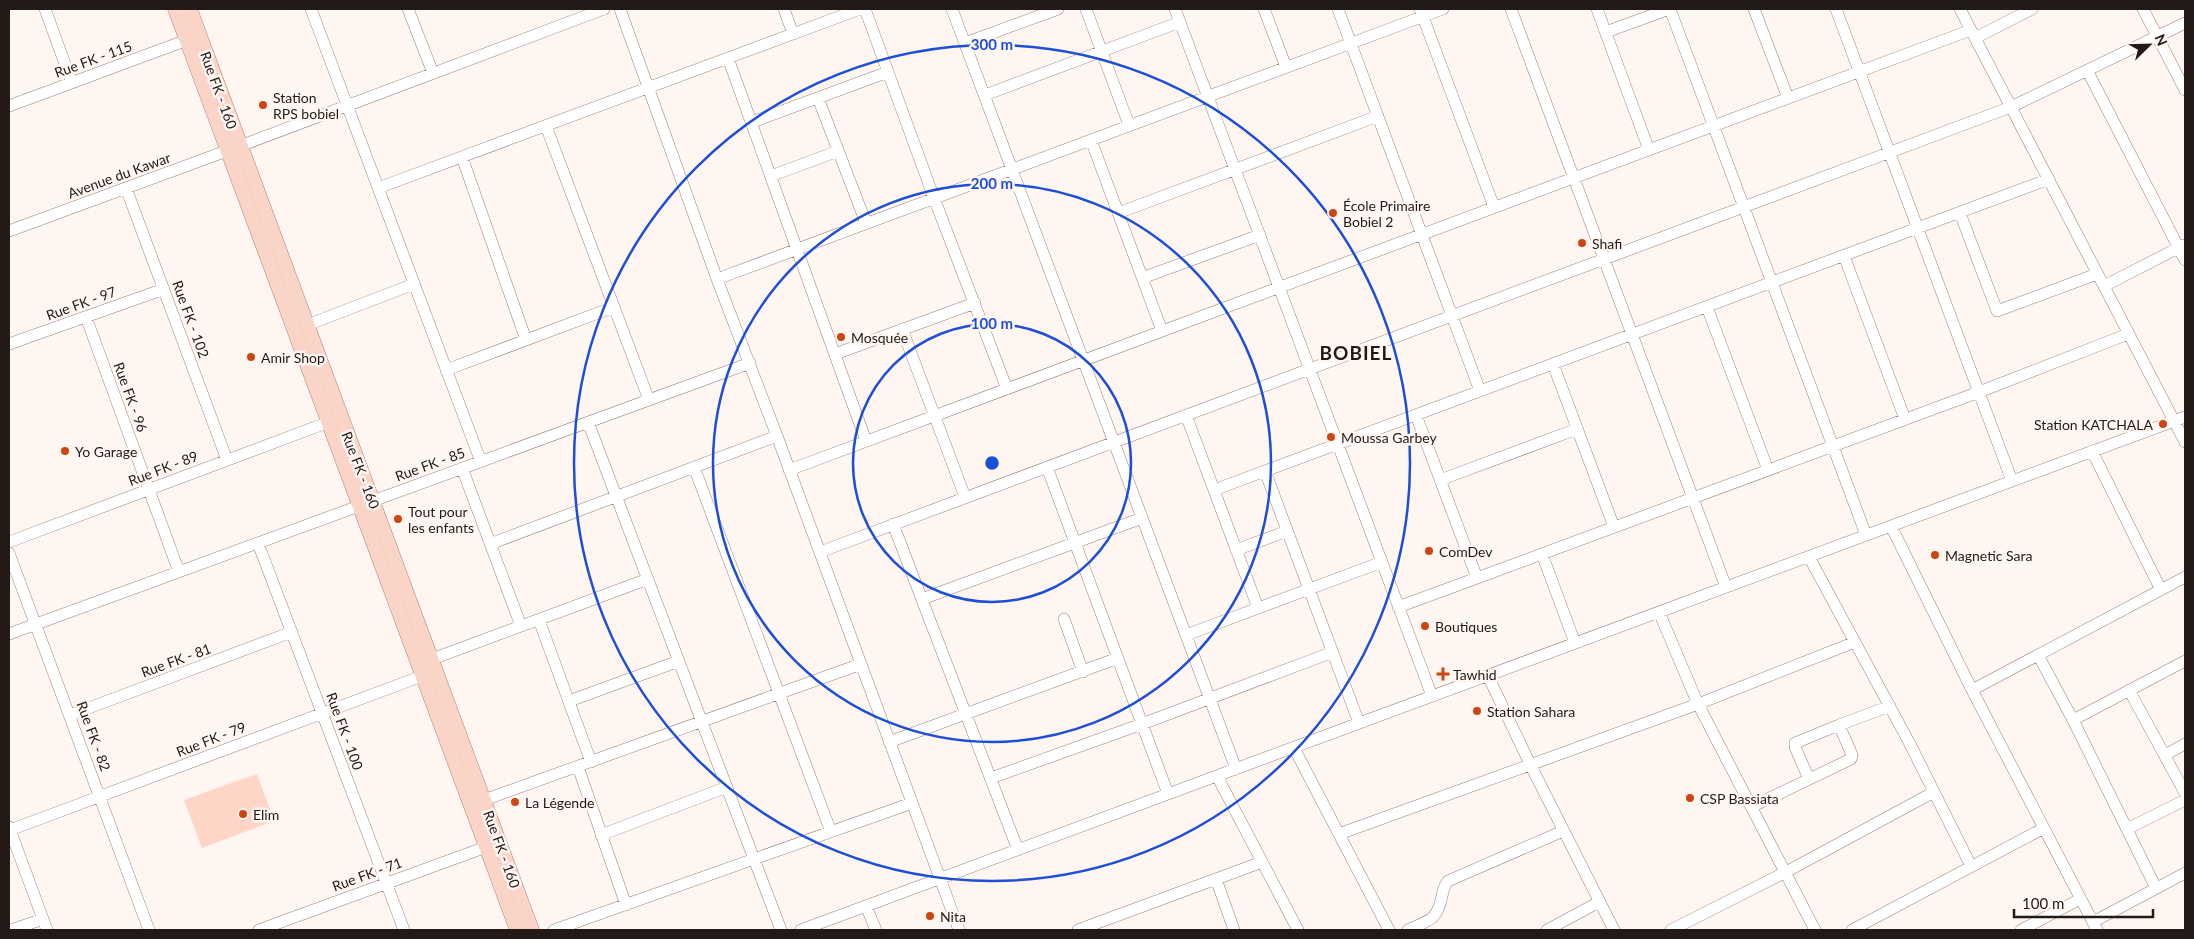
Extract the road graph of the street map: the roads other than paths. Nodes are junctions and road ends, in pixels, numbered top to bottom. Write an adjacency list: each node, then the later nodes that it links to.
1 (45, 9): 43 (street)
2 (175, 9): 33 (main road, Rue FK - 160)
3 (190, 9): 59 (main road, Rue FK - 160)
4 (311, 9): 51 (street)
5 (408, 9): 42 (street)
6 (604, 9): 42 (street, Avenue du Kawar)
7 (620, 9): 44 (street)
8 (784, 9): 30 (street)
9 (860, 9): 30 (street)
10 (865, 9): 39 (street)
11 (952, 9): 34 (street)
12 (1058, 9): 34 (street)
13 (1086, 9): 36 (street)
14 (1175, 9): 27 (street)
15 (1264, 9): 38 (street)
16 (1338, 9): 35 (street)
17 (1443, 9): 26 (street)
18 (1511, 9): 67 (street)
19 (1597, 9): 29 (street)
20 (1669, 9): 29 (street); 57 (street)
21 (1754, 9): 49 (street)
22 (1836, 9): 40 (street)
23 (1960, 9): 31 (street)
24 (2032, 9): 31 (street)
25 (2143, 9): 32 (street)
26 (1422, 12): 35 (street); 72 (street)
27 (1180, 22): 36 (street); 47 (street)
28 (2185, 24): 32 (street)
29 (1606, 32): 60 (street)
30 (793, 34): 37 (street)
31 (1973, 34): 40 (street); 52 (street)
32 (2158, 38): 41 (street); 45 (street)
33 (187, 40): 43 (street, Rue FK - 115); 59 (main road, Rue FK - 160)
34 (965, 43): 46 (street)
35 (1350, 43): 38 (street); 53 (street)
36 (1102, 51): 46 (street); 56 (street)
37 (728, 58): 44 (street); 54 (street)
38 (1286, 67): 47 (street)
39 (888, 72): 48 (street); 71 (street)
40 (1859, 72): 49 (street); 62 (street)
41 (2088, 72): 52 (street); 81 (street)
42 (433, 73): 51 (street, Avenue du Kawar)
43 (72, 83): 50 (street, Rue FK - 115)
44 (649, 88): 55 (street); 88 (street)
45 (2185, 90)
46 (984, 95): 64 (street)
47 (1208, 96): 56 (street); 65 (street)
48 (818, 98): 54 (street); 61 (street)
49 (1788, 98): 57 (street)
50 (9, 106)
51 (347, 106): 59 (street, Avenue du Kawar); 70 (street)
52 (2011, 107): 62 (street); 68 (street)
53 (1378, 116): 65 (street); 79 (street)
54 (752, 122): 66 (street)
55 (546, 126): 63 (street); 95 (street)
56 (1130, 126): 58 (street)
57 (1714, 126): 60 (street); 73 (street)
58 (1091, 140): 64 (street); 74 (street)
59 (234, 149): 69 (street, Avenue du Kawar); 99 (main road, Rue FK - 160); 121 (main road, Rue FK - 160)
60 (1649, 150): 67 (street)
61 (838, 151): 66 (street); 76 (street)
62 (1890, 153): 73 (street); 77 (street)
63 (462, 157): 70 (street); 104 (street)
64 (1012, 169): 71 (street); 107 (street)
65 (1235, 170): 74 (street); 80 (street)
66 (771, 176): 82 (street)
67 (1574, 178): 72 (street); 84 (street)
68 (2048, 179): 75 (street); 86 (street)
69 (126, 188): 78 (street, Avenue du Kawar); 93 (street, Rue FK - 102)
70 (378, 188): 90 (street)
71 (934, 198): 76 (street); 94 (street)
72 (1494, 207): 79 (street)
73 (1744, 207): 84 (street); 89 (street)
74 (1118, 213): 87 (street)
75 (1960, 213): 77 (street); 86 (street)
76 (866, 223): 82 (street)
77 (1918, 228): 83 (street); 114 (street)
78 (9, 229)
79 (1422, 234): 92 (street); 97 (street)
80 (1260, 235): 87 (street); 92 (street)
81 (2182, 245): 85 (street); 91 (street)
82 (798, 249): 88 (street); 106 (street)
83 (1844, 256): 89 (street); 119 (street)
84 (1604, 259): 97 (street); 103 (street)
85 (2185, 260)
86 (2097, 274): 91 (street)
87 (1142, 278): 101 (street)
88 (717, 279): 108 (street)
89 (1772, 283): 96 (street); 129 (street)
90 (414, 284): 99 (street); 111 (street)
91 (2104, 286): 102 (street)
92 (1279, 287): 101 (street); 110 (street)
93 (164, 289): 98 (street, Rue FK - 97); 131 (street, Rue FK - 102)
94 (975, 303): 100 (street); 112 (street)
95 (614, 307): 104 (street); 115 (street)
96 (1707, 307): 103 (street); 137 (street)
97 (1452, 316): 110 (street); 113 (street)
98 (86, 317): 105 (street, Rue FK - 97); 141 (street, Rue FK - 96)
99 (307, 325): 146 (main road, Rue FK - 160)
100 (902, 329): 106 (street); 118 (street)
101 (1162, 331): 107 (street)
102 (2128, 334): 114 (street); 120 (street)
103 (1632, 335): 109 (street); 145 (street)
104 (526, 340): 111 (street)
105 (9, 344)
106 (835, 354): 125 (street)
107 (1084, 360): 112 (street); 126 (street)
108 (750, 363): 115 (street, Rue FK - 85); 124 (street)
109 (1553, 364): 113 (street); 123 (street)
110 (1310, 369): 116 (street); 128 (street)
111 (446, 370): 132 (street)
112 (1006, 389): 118 (street)
113 (1480, 391): 117 (street)
114 (1979, 392): 119 (street); 140 (street)
115 (649, 400): 122 (street, Rue FK - 85)
116 (1186, 415): 126 (street); 142 (street)
117 (1416, 415): 128 (street); 139 (street)
118 (934, 416): 125 (street); 144 (street)
119 (1905, 419): 129 (street)
120 (2180, 419): 127 (street); 130 (street)
121 (329, 422): 131 (street, Rue FK - 89); 146 (main road, Rue FK - 160)
122 (588, 422): 132 (street, Rue FK - 85); 143 (street)
123 (1577, 428): 139 (street); 150 (street)
124 (777, 436): 133 (street); 136 (street)
125 (866, 441): 136 (street)
126 (1114, 442): 134 (street); 147 (street)
127 (2185, 442)
128 (1338, 444): 138 (street); 162 (street)
129 (1833, 446): 137 (street); 152 (street)
130 (2092, 451): 140 (street); 169 (street)
131 (227, 460): 141 (street, Rue FK - 89)
132 (481, 462): 135 (street, Rue FK - 85)
133 (694, 467): 143 (street); 195 (street)
134 (1046, 467): 144 (street); 155 (street)
135 (462, 468): 146 (street, Rue FK - 85); 156 (street)
136 (789, 470): 158 (street)
137 (1768, 470): 145 (street)
138 (1265, 471): 142 (street); 151 (street)
139 (1440, 480): 164 (street)
140 (2012, 481): 149 (street)
141 (150, 490): 153 (street, Rue FK - 89); 163 (street, Rue FK - 96)
142 (1214, 490): 157 (street)
143 (616, 496): 156 (street); 166 (street)
144 (965, 498): 148 (street)
145 (1693, 498): 150 (street); 167 (street)
146 (366, 503): 154 (street, Rue FK - 85); 186 (main road, Rue FK - 160); 190 (main road, Rue FK - 160)
147 (1142, 518): 155 (street); 180 (street)
148 (893, 524): 158 (street); 170 (street)
149 (1891, 526): 152 (street); 193 (street)
150 (1614, 527): 160 (street)
151 (1287, 531): 157 (street); 168 (street)
152 (1866, 535): 161 (street)
153 (9, 542)
154 (258, 543): 163 (street, Rue FK - 85); 178 (street, Rue FK - 100)
155 (1076, 543): 170 (street); 185 (street)
156 (490, 544): 177 (street)
157 (1236, 550): 172 (street)
158 (820, 552): 189 (street)
159 (9, 553): 176 (street, Rue FK - 82)
160 (1542, 554): 164 (street); 182 (street)
161 (1809, 556): 167 (street); 181 (street)
162 (1382, 562): 168 (street); 171 (street)
163 (179, 572): 176 (street, Rue FK - 85)
164 (1477, 578): 171 (street)
165 (2185, 578): 169 (street)
166 (648, 579): 175 (street, Rue FK - 79); 187 (street)
167 (1726, 587): 173 (street)
168 (1309, 589): 172 (street); 183 (street)
169 (2161, 590): 184 (street)
170 (922, 599): 202 (street)
171 (1398, 607): 196 (street)
172 (1258, 608): 180 (street)
173 (1659, 612): 182 (street); 199 (street)
174 (1064, 619): 191 (street)
175 (539, 620): 177 (street, Rue FK - 79); 198 (street)
176 (36, 624): 179 (street, Rue FK - 85); 203 (street, Rue FK - 82)
177 (521, 626): 186 (street, Rue FK - 79)
178 (292, 632): 201 (street, Rue FK - 100); 203 (street, Rue FK - 81)
179 (9, 634)
180 (1186, 635): 197 (street)
181 (1855, 642): 199 (street); 200 (street)
182 (1575, 643): 192 (street)
183 (1332, 652): 197 (street); 206 (street)
184 (2038, 655): 193 (street); 204 (street)
185 (1118, 658): 191 (street); 207 (street)
186 (431, 659): 190 (street, Rue FK - 79); 225 (main road, Rue FK - 160)
187 (679, 661): 198 (street); 205 (street)
188 (2185, 661): 194 (street)
189 (861, 664): 195 (street); 209 (street)
190 (420, 671): 201 (street, Rue FK - 79); 236 (main road, Rue FK - 160)
191 (1083, 672): 202 (street)
192 (1488, 676): 196 (street); 214 (street)
193 (1972, 690): 229 (street)
194 (2129, 690): 204 (street); 212 (street)
195 (779, 694): 205 (street); 233 (street)
196 (1432, 696): 206 (street)
197 (1210, 699): 207 (street); 216 (street)
198 (569, 701): 213 (street)
199 (1698, 704): 214 (street); 228 (street)
200 (1890, 706): 208 (street); 221 (street)
201 (322, 713): 224 (street, Rue FK - 79); 245 (street, Rue FK - 100)
202 (966, 714): 209 (street); 218 (street)
203 (70, 715): 224 (street, Rue FK - 82)
204 (2072, 720): 231 (street)
205 (702, 722): 213 (street); 220 (street)
206 (1359, 723): 211 (street)
207 (1142, 724): 218 (street); 223 (street)
208 (1838, 725): 219 (street); 219 (street)
209 (889, 742): 227 (street)
210 (2185, 744): 212 (street)
211 (1294, 748): 216 (street); 234 (street)
212 (2164, 754): 222 (street)
213 (591, 762): 215 (street)
214 (1530, 764): 232 (street); 234 (street)
215 (578, 767): 225 (street); 235 (street)
216 (1236, 769): 217 (street)
217 (1217, 776): 223 (street); 239 (street)
218 (991, 778): 237 (street)
219 (1809, 779): 228 (street)
220 (727, 787): 235 (street); 238 (street)
221 (1934, 792): 240 (street); 241 (street)
222 (2185, 793)
223 (1168, 794): 237 (street)
224 (100, 796): 230 (street, Rue FK - 79); 255 (street, Rue FK - 82)
225 (484, 800): 259 (main road, Rue FK - 160)
226 (2185, 800): 231 (street)
227 (912, 802): 233 (street); 243 (street)
228 (1751, 807): 241 (street)
229 (2044, 828): 240 (street); 247 (street)
230 (9, 829): 251 (street)
231 (2127, 829): 246 (street)
232 (1563, 831): 248 (street); 269 (street)
233 (831, 832): 238 (street)
234 (1339, 834): 268 (street)
235 (601, 835): 249 (street)
236 (486, 847): 245 (street, Rue FK - 71); 258 (main road, Rue FK - 160)
237 (1018, 850): 243 (street)
238 (754, 859): 249 (street); 261 (street)
239 (1262, 862): 244 (street); 267 (street)
240 (1971, 866): 274 (street)
241 (1784, 873): 272 (street); 273 (street)
242 (2185, 874): 246 (street)
243 (939, 879): 250 (street); 264 (street)
244 (1216, 879): 265 (street); 266 (street)
245 (386, 884): 256 (street, Rue FK - 71); 257 (street, Rue FK - 100)
246 (2156, 888): 252 (street)
247 (2080, 899): 252 (street); 275 (street)
248 (1599, 902): 270 (street); 271 (street)
249 (626, 905): 260 (street)
250 (866, 906): 262 (street); 263 (street)
251 (43, 919): 253 (street); 254 (street)
252 (2095, 926)
253 (11, 930)
254 (47, 930)
255 (149, 930)
256 (259, 930)
257 (404, 930)
258 (517, 930)
259 (532, 930)
260 (554, 930)
261 (781, 930)
262 (801, 930)
263 (876, 930)
264 (959, 930)
265 (1078, 930)
266 (1234, 930)
267 (1298, 930)
268 (1389, 930)
269 (1408, 930)
270 (1547, 930)
271 (1614, 930)
272 (1671, 930)
273 (1815, 930)
274 (1852, 930)
275 (2021, 930)

